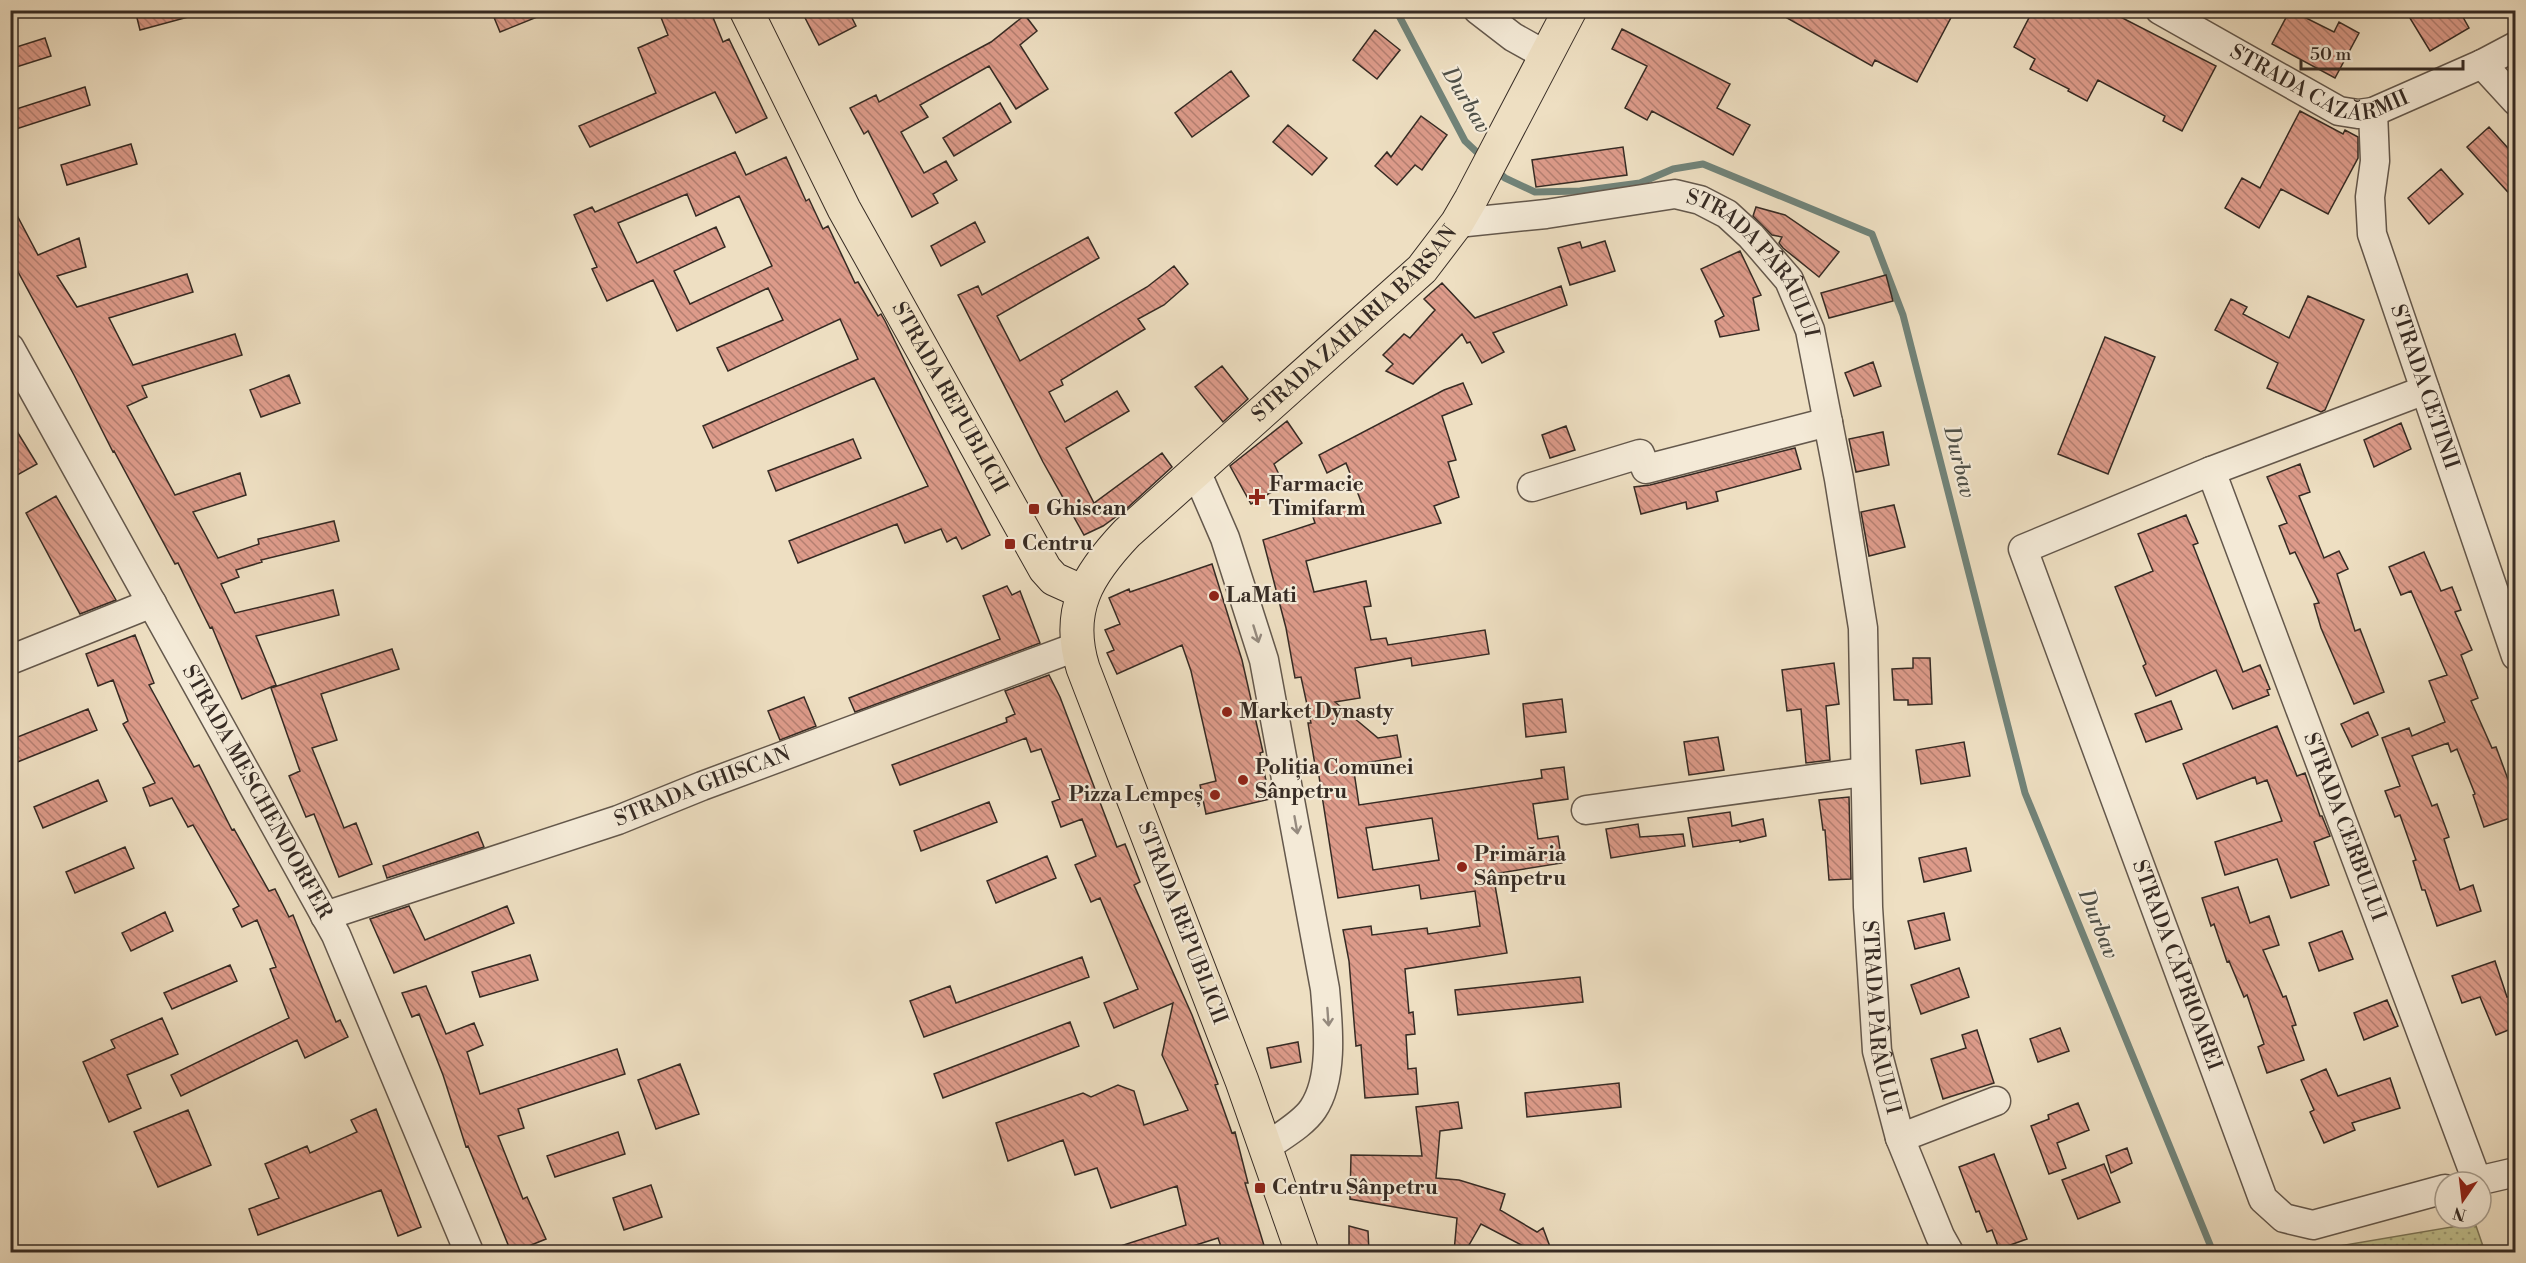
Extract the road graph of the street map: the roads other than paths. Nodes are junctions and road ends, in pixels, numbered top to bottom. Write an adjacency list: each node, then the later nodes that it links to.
1 (746, 10): 17 (main road, STRADA REPUBLICII)
2 (1478, 10): 6 (street)
3 (1570, 10): 6 (main road, STRADA ZAHARIA BÂRSAN)
4 (2160, 10): 9 (street, STRADA CAZĂRMII)
5 (2516, 46): 7 (street, STRADA CAZĂRMII)
6 (1547, 56): 10 (main road, STRADA ZAHARIA BÂRSAN)
7 (2482, 64): 8 (street); 9 (street, STRADA CAZĂRMII)
8 (2516, 101)
9 (2373, 112): 12 (street, STRADA CETINII)
10 (1464, 211): 13 (street, STRADA PÂRÂULUI); 14 (main road, STRADA ZAHARIA BÂRSAN)
11 (10, 348): 18 (street, STRADA MESCHENDORFER)
12 (2425, 390): 15 (street); 20 (street, STRADA CETINII)
13 (1828, 422): 16 (street); 22 (street, STRADA PÂRÂULUI)
14 (1196, 471): 17 (main road, STRADA ZAHARIA BÂRSAN); 27 (street, one-way to 27)
15 (2211, 471): 28 (street, STRADA CERBULUI); 31 (street, STRADA CĂPRIOAREI)
16 (1532, 487)
17 (1083, 592): 19 (main road, STRADA REPUBLICII)
18 (153, 603): 21 (street); 24 (street, STRADA MESCHENDORFER)
19 (1076, 647): 24 (street, STRADA GHISCAN); 27 (main road, STRADA REPUBLICII)
20 (2516, 656)
21 (10, 660)
22 (1864, 772): 23 (street); 26 (street, STRADA PÂRÂULUI)
23 (1586, 810)
24 (325, 916): 32 (street, STRADA MESCHENDORFER)
25 (1996, 1101): 26 (street)
26 (1900, 1138): 34 (street, STRADA PÂRÂULUI)
27 (1266, 1147): 33 (main road, STRADA REPUBLICII)
28 (2471, 1170)
29 (2516, 1172): 30 (street)
30 (2493, 1178)
31 (2433, 1193)
32 (469, 1252)
33 (1302, 1252)
34 (1949, 1252)

